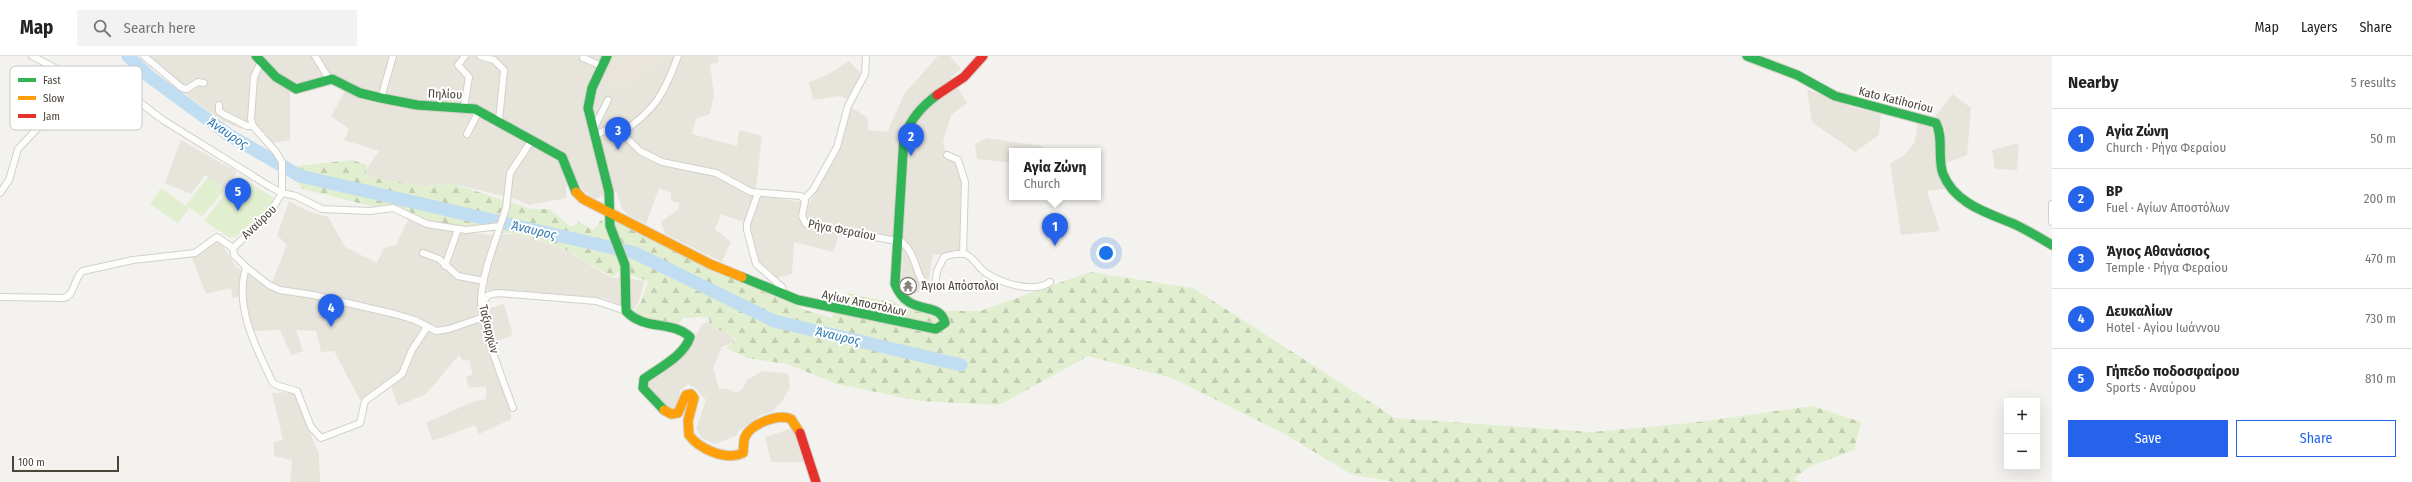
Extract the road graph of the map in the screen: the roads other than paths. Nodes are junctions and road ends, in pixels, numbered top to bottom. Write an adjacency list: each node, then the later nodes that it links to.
1 (32, 56): 14 (street)
2 (145, 56): 17 (street)
3 (315, 56): 16 (street)
4 (393, 56): 18 (street)
5 (465, 56): 22 (street)
6 (480, 56): 24 (street)
7 (607, 56): 15 (street)
8 (678, 56): 27 (street)
9 (866, 56): 35 (street)
10 (983, 56): 41 (street, Αγίων Αποστόλων)
11 (1747, 56): 42 (street, Kato Katihoriou)
12 (582, 58): 15 (street)
13 (259, 59): 16 (street); 25 (street)
14 (50, 66)
15 (602, 66): 28 (street)
16 (329, 79): 18 (street, Πηλίου)
17 (204, 83)
18 (381, 98): 22 (street, Πηλίου)
19 (608, 100): 28 (street)
20 (142, 103): 33 (street)
21 (219, 105): 25 (street)
22 (464, 107): 23 (street, Πηλίου)
23 (479, 111): 24 (street, Πηλίου); 29 (street)
24 (499, 121): 30 (street, Πηλίου)
25 (253, 126): 33 (street, Αναύρου)
26 (36, 130): 32 (street)
27 (622, 132): 28 (street); 34 (street)
28 (594, 133): 37 (street)
29 (467, 134)
30 (532, 140): 37 (street, Πηλίου); 39 (street, Ταξιαρχών)
31 (947, 155): 45 (street)
32 (0, 193)
33 (282, 193): 40 (street); 43 (street, Αναύρου)
34 (758, 193): 35 (street); 50 (street)
35 (804, 199): 41 (street, Ρήγα Φεραίου)
36 (2052, 204): 38 (street)
37 (609, 212): 50 (street, Αγίων Αποστόλων); 53 (street)
38 (2052, 222)
39 (500, 225): 40 (street); 48 (street, Ταξιαρχών)
40 (458, 229): 46 (street)
41 (898, 240): 45 (street); 50 (street, Αγίων Αποστόλων)
42 (2052, 245)
43 (233, 248): 47 (street); 51 (street)
44 (423, 253): 46 (street)
45 (963, 254): 49 (street)
46 (445, 266): 48 (street)
47 (246, 267): 55 (street); 55 (street)
48 (484, 281): 52 (street, Ταξιαρχών)
49 (1050, 282)
50 (783, 293)
51 (0, 297)
52 (482, 307): 53 (street); 54 (street, Ταξιαρχών)
53 (626, 311): 57 (street)
54 (484, 317): 55 (street); 56 (street, Ταξιαρχών)
55 (427, 327)
56 (513, 408)
57 (816, 482)

